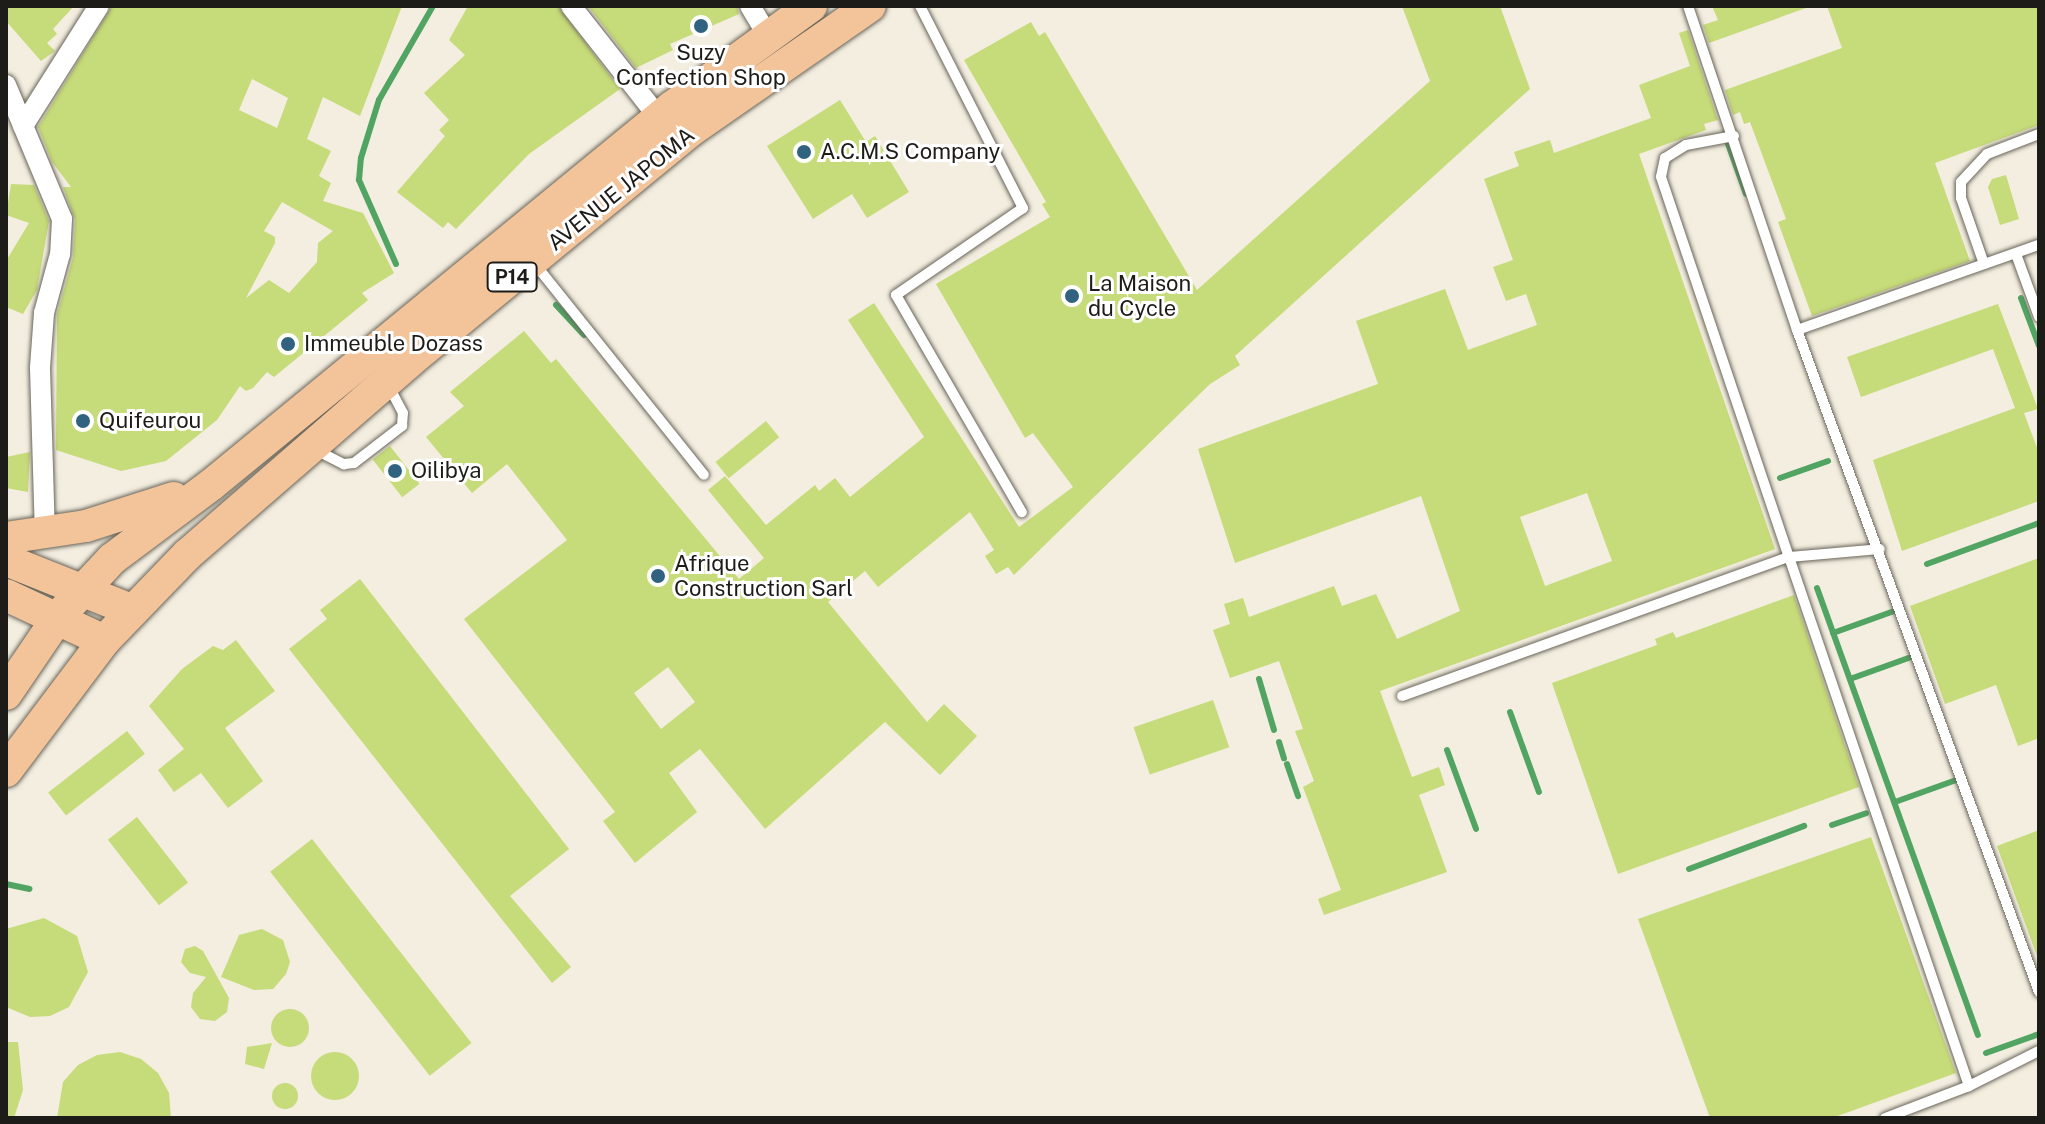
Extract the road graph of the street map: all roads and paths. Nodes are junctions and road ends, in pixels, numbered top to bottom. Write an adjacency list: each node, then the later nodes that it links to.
1 (99, 6): 11 (street)
2 (571, 6): 10 (street)
3 (750, 6): 8 (street)
4 (811, 6): 8 (main road, AVENUE JAPOMA / P14)
5 (870, 6): 16 (main road, AVENUE JAPOMA / P14)
6 (920, 6): 24 (lane)
7 (1688, 6): 13 (lane)
8 (768, 36): 10 (main road, AVENUE JAPOMA / P14)
9 (6, 85): 11 (street)
10 (659, 118): 20 (main road, AVENUE JAPOMA / P14)
11 (23, 126): 25 (street)
12 (2039, 134): 17 (lane)
13 (1734, 136): 19 (lane); 28 (lane)
14 (2039, 245): 15 (lane)
15 (2016, 254): 17 (lane); 18 (lane)
16 (532, 261): 20 (main road, AVENUE JAPOMA / P14); 22 (lane)
17 (1984, 264): 19 (lane)
18 (2039, 317)
19 (1797, 330): 27 (lane)
20 (396, 360): 21 (main road, AVENUE JAPOMA / P14); 21 (lane); 23 (main road, AVENUE JAPOMA / P14)
21 (312, 448): 32 (main road, AVENUE JAPOMA / P14)
22 (704, 475)
23 (211, 485): 25 (main road); 30 (main road, AVENUE JAPOMA / P14)
24 (1022, 512)
25 (45, 533): 26 (main road)
26 (6, 538)
27 (1880, 549): 28 (lane); 38 (lane)
28 (1789, 557): 36 (lane); 40 (lane)
29 (6, 560): 30 (main road)
30 (83, 588): 32 (main road); 33 (main road, P14)
31 (6, 595): 33 (main road)
32 (131, 610): 34 (main road, P14)
33 (59, 616): 34 (main road); 35 (main road, P14)
34 (104, 641): 37 (main road, P14)
35 (8, 684)
36 (1402, 696)
37 (6, 771)
38 (2039, 992)
39 (2039, 1051): 40 (lane)
40 (1969, 1086): 41 (lane)
41 (1885, 1118)

